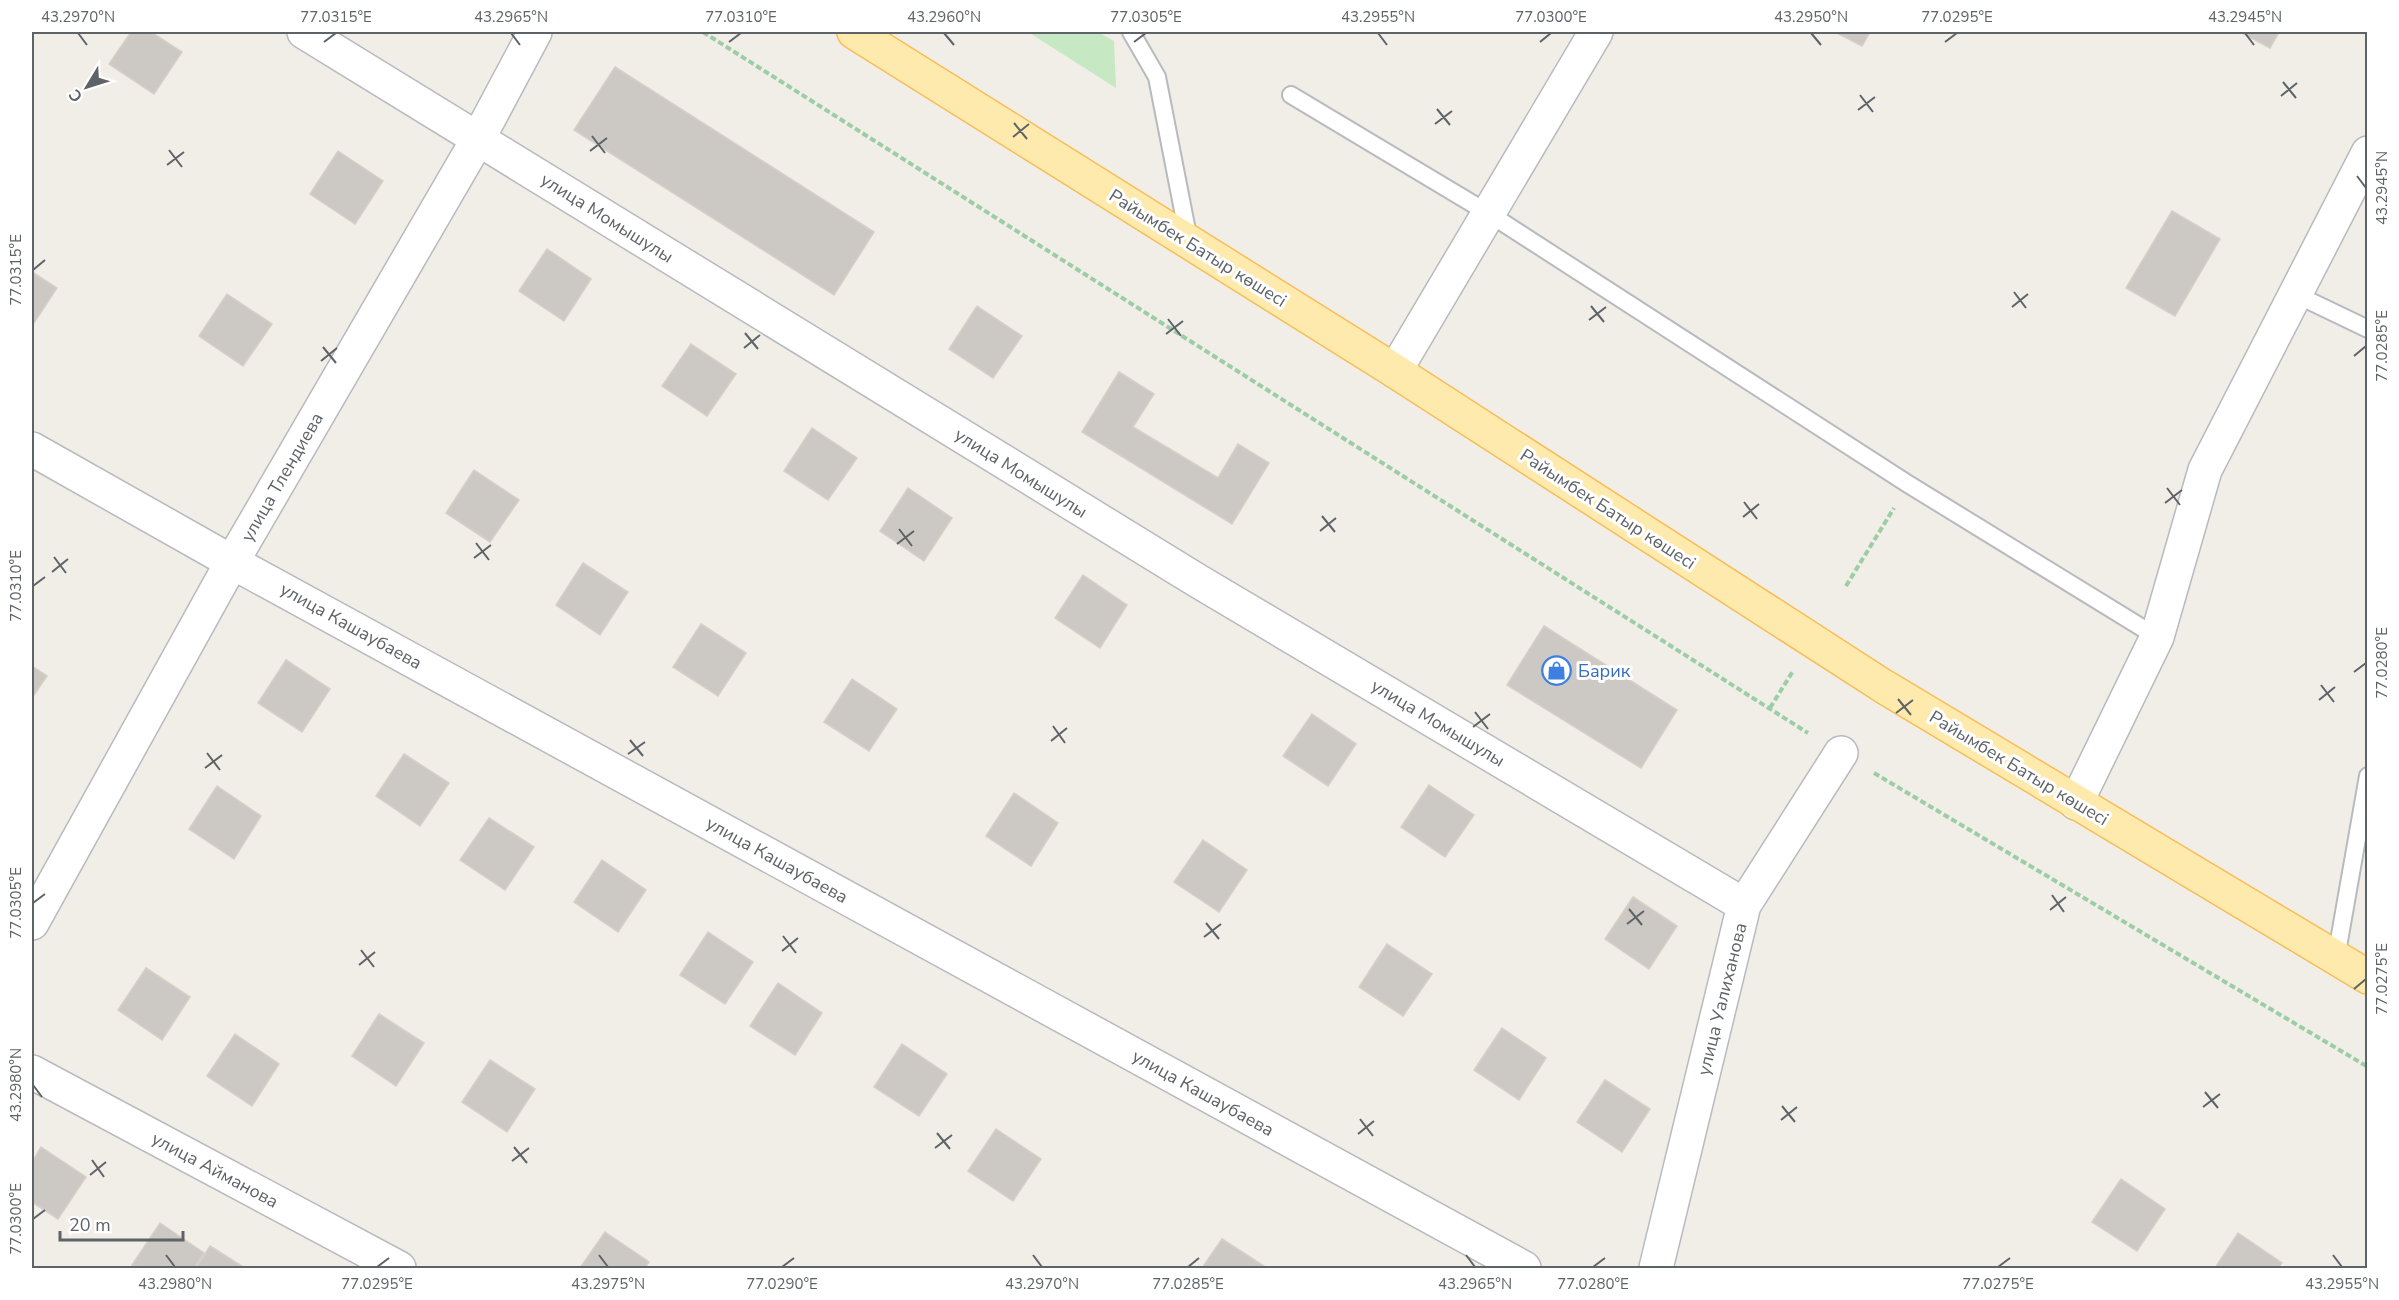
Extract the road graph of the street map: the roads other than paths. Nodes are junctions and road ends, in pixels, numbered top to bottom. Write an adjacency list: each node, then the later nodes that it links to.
1 (304, 32): 7 (street, улица Момышулы)
2 (535, 32): 7 (street, улица Тлендиева)
3 (854, 32): 10 (main road, Райымбек Батыр көшесі)
4 (1131, 32): 10 (lane)
5 (1596, 32): 9 (street)
6 (1291, 95): 9 (lane)
7 (478, 139): 15 (street, улица Тлендиева); 20 (street, улица Момышулы)
8 (2367, 153): 11 (street)
9 (1488, 213): 13 (street); 16 (lane)
10 (1190, 242): 13 (main road, Райымбек Батыр көшесі)
11 (2295, 294): 12 (lane); 16 (street)
12 (2367, 329)
13 (1395, 371): 19 (main road, Райымбек Батыр көшесі)
14 (32, 449): 15 (street, улица Кашаубаева)
15 (232, 562): 21 (street, улица Тлендиева); 26 (street, улица Кашаубаева)
16 (2157, 637): 19 (street)
17 (1841, 753): 20 (street, улица Уалиханова)
18 (2367, 776): 22 (lane)
19 (2076, 803): 22 (main road, Райымбек Батыр көшесі)
20 (1744, 905): 27 (street, улица Уалиханова)
21 (32, 923)
22 (2336, 958): 23 (main road, Райымбек Батыр көшесі)
23 (2367, 977)
24 (32, 1072): 25 (street, улица Айманова)
25 (399, 1269)
26 (1524, 1269)
27 (1656, 1269)

